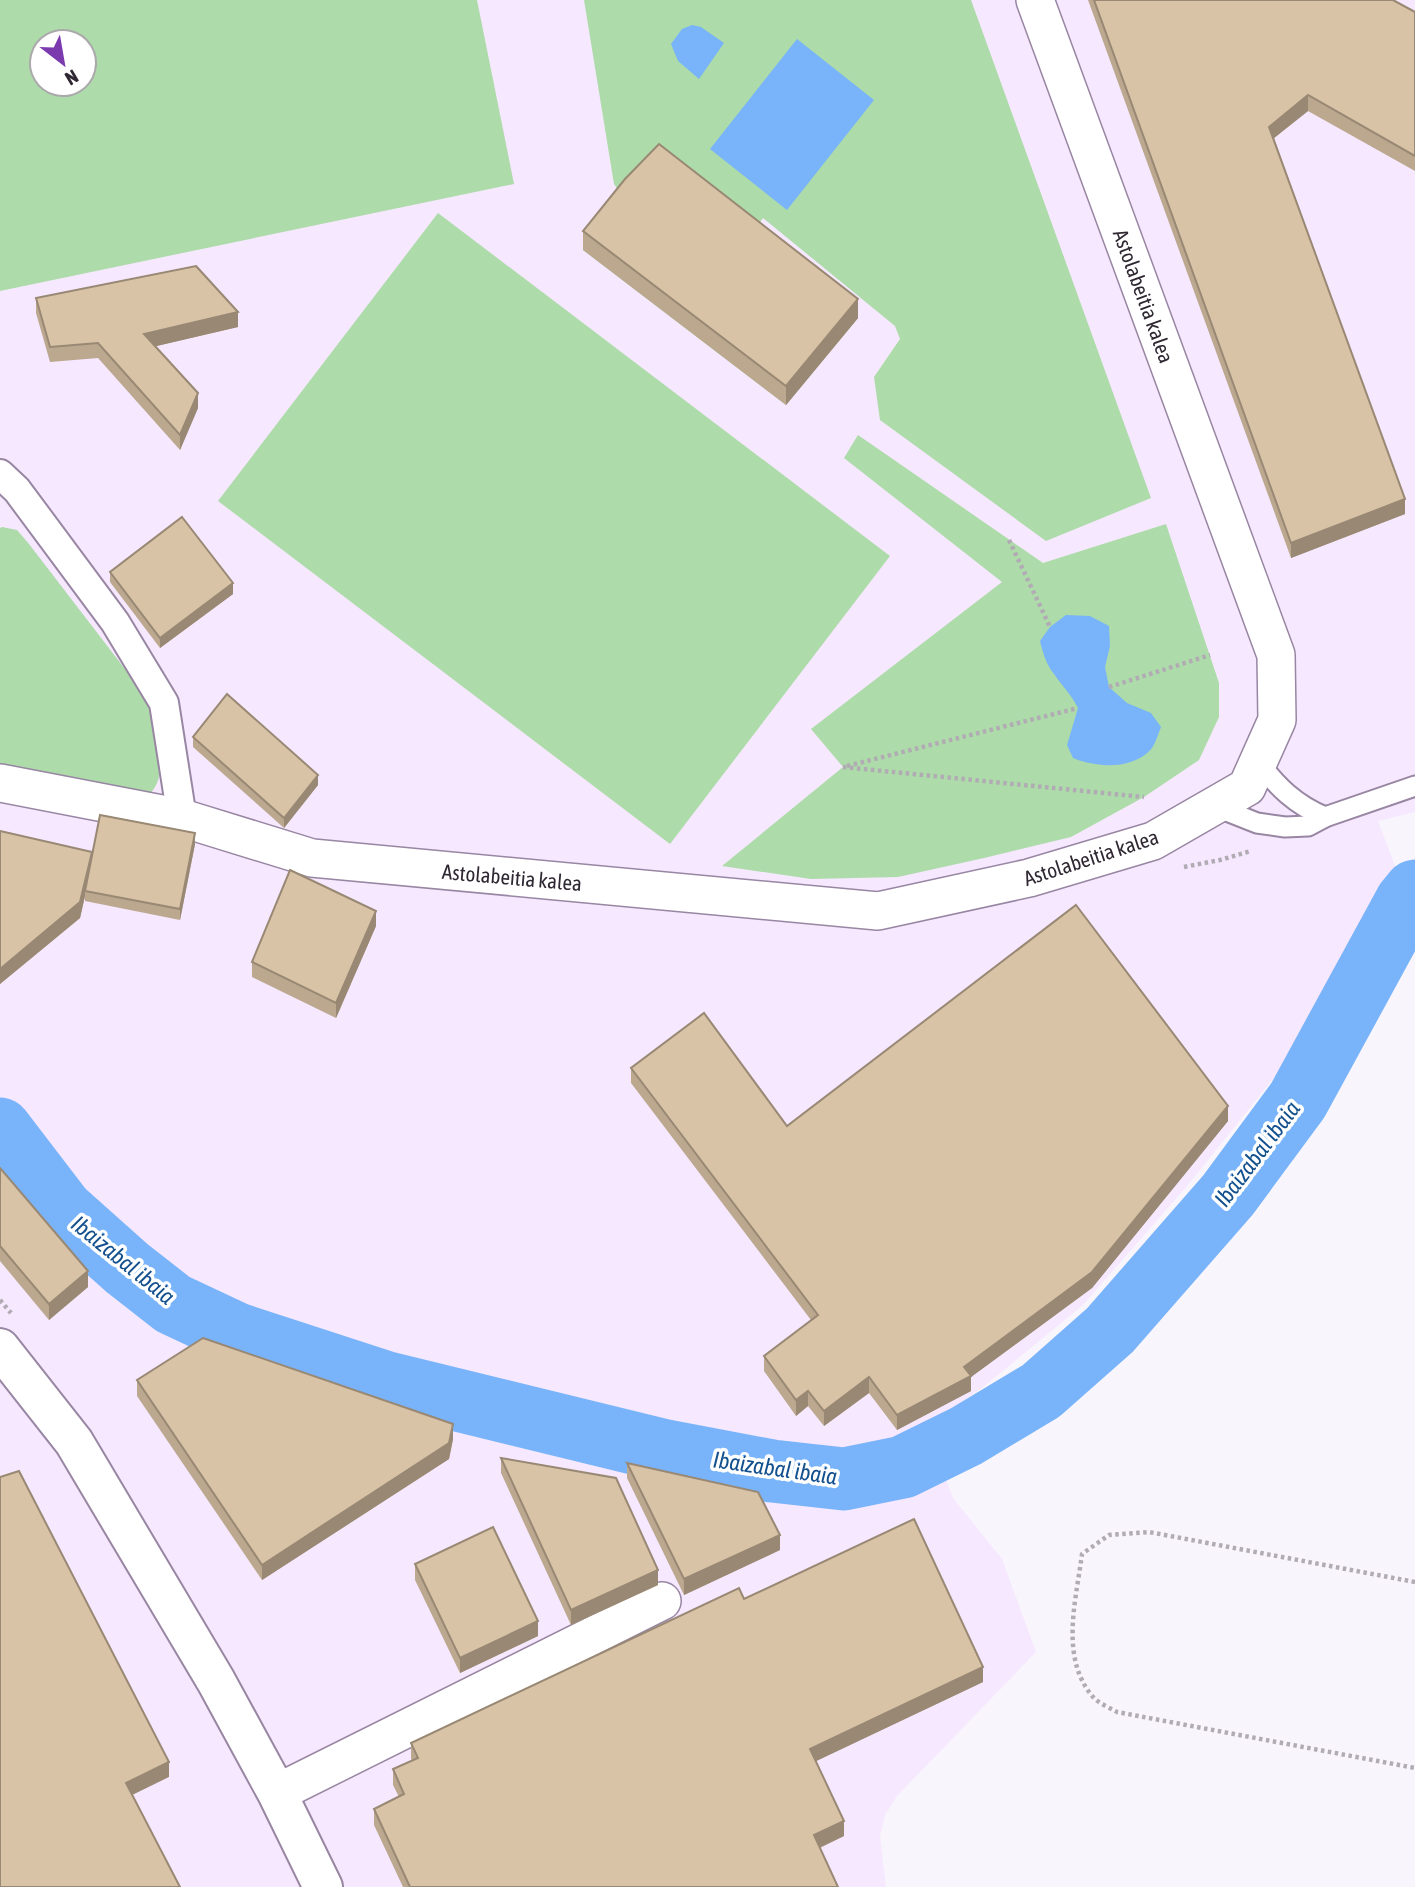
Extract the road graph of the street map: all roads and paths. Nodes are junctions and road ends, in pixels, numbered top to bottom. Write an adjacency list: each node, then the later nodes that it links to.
1 (1035, 0): 8 (street, Astolabeitia kalea)
2 (0, 474): 14 (street)
3 (1009, 540): 4 (path)
4 (1050, 627)
5 (1210, 655): 6 (path)
6 (1109, 687)
7 (1078, 708): 11 (path)
8 (1258, 761): 12 (street, Astolabeitia kalea); 13 (lane)
9 (0, 783): 14 (street, Astolabeitia kalea)
10 (1415, 786): 13 (lane)
11 (1144, 797)
12 (1214, 806): 13 (lane); 14 (street, Astolabeitia kalea)
13 (1325, 817)
14 (182, 818)
15 (0, 1348): 19 (street)
16 (1415, 1582): 18 (path)
17 (662, 1601): 19 (street)
18 (1415, 1768)
19 (276, 1793): 20 (street)
20 (323, 1887)

